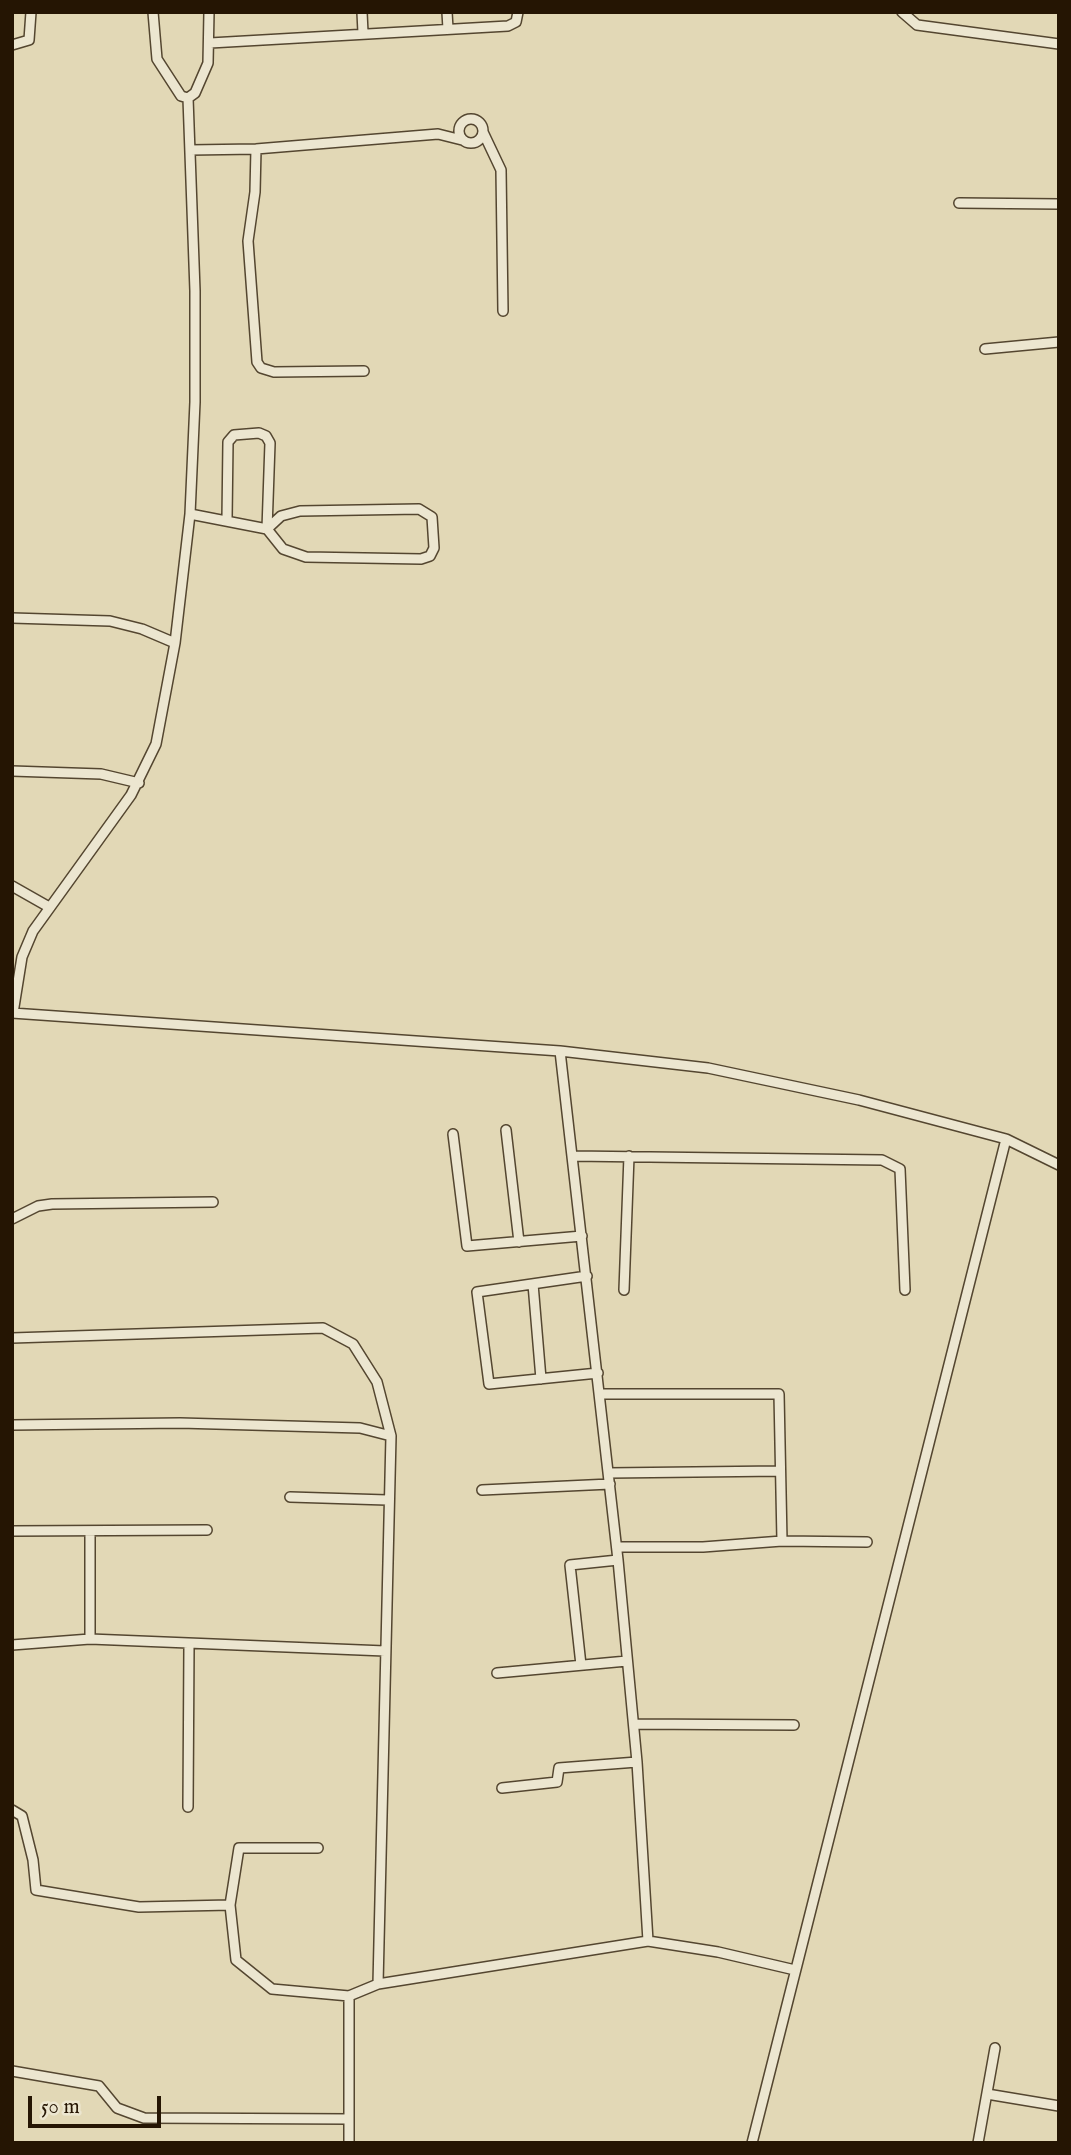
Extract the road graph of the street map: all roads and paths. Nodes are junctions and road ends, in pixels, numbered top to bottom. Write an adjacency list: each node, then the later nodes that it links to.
1 (31, 12): 12 (lane)
2 (153, 12): 13 (lane)
3 (209, 12): 10 (lane)
4 (362, 12): 9 (lane)
5 (447, 12): 8 (lane)
6 (518, 12): 8 (lane)
7 (902, 12): 11 (lane)
8 (448, 29): 9 (lane)
9 (363, 33): 10 (lane)
10 (210, 43): 13 (lane)
11 (1059, 44)
12 (12, 45)
13 (188, 98): 19 (lane)
14 (461, 124): 15 (lane); 16 (lane); 17 (lane)
15 (483, 132): 17 (lane); 20 (lane)
16 (438, 134): 17 (lane); 18 (lane)
17 (465, 142): 20 (lane)
18 (256, 149): 19 (lane); 26 (lane)
19 (190, 150): 27 (lane)
20 (491, 154): 23 (lane)
21 (960, 202): 22 (lane)
22 (1059, 204)
23 (503, 311)
24 (1059, 342): 25 (lane)
25 (985, 349)
26 (364, 371)
27 (190, 514): 28 (lane); 31 (lane)
28 (227, 519): 29 (lane); 29 (lane)
29 (267, 529): 29 (lane)
30 (12, 618): 31 (lane)
31 (175, 643): 33 (lane)
32 (12, 771): 33 (lane)
33 (139, 783): 35 (lane)
34 (12, 886): 35 (lane)
35 (49, 907): 36 (lane)
36 (13, 1013): 37 (lane)
37 (560, 1052): 40 (lane); 41 (lane)
38 (506, 1130): 47 (lane)
39 (453, 1134): 47 (lane)
40 (1006, 1139): 43 (lane); 87 (lane)
41 (572, 1156): 42 (lane); 46 (lane)
42 (629, 1156): 50 (lane); 51 (lane)
43 (1059, 1165)
44 (214, 1202): 45 (lane)
45 (12, 1219)
46 (582, 1237): 47 (lane); 48 (lane)
47 (519, 1242)
48 (587, 1276): 49 (lane); 53 (lane)
49 (533, 1284): 54 (lane); 54 (lane)
50 (624, 1290)
51 (905, 1290)
52 (12, 1338): 57 (lane)
53 (598, 1373): 54 (lane); 55 (lane)
54 (541, 1379)
55 (601, 1394): 58 (lane); 59 (lane)
56 (12, 1425): 57 (lane)
57 (391, 1436): 63 (lane)
58 (780, 1471): 59 (lane); 67 (lane)
59 (609, 1473): 60 (lane)
60 (610, 1484): 61 (lane); 69 (lane)
61 (482, 1490)
62 (290, 1497): 63 (lane)
63 (387, 1500): 74 (lane)
64 (207, 1530): 66 (lane)
65 (12, 1531): 66 (lane)
66 (90, 1532): 71 (lane)
67 (782, 1541): 68 (lane); 69 (lane)
68 (867, 1542)
69 (617, 1547): 70 (lane)
70 (618, 1560): 75 (lane); 76 (lane)
71 (90, 1639): 72 (lane); 73 (lane)
72 (12, 1645)
73 (189, 1645): 74 (lane); 82 (lane)
74 (385, 1651): 88 (lane)
75 (627, 1661): 76 (lane); 78 (lane)
76 (581, 1665): 77 (lane)
77 (497, 1673)
78 (634, 1724): 79 (lane); 80 (lane)
79 (794, 1725)
80 (637, 1762): 81 (lane); 86 (lane)
81 (502, 1788)
82 (188, 1807)
83 (12, 1810): 85 (lane)
84 (318, 1848): 85 (lane)
85 (230, 1905): 89 (lane)
86 (648, 1941): 87 (lane); 88 (lane)
87 (795, 1970): 96 (lane)
88 (378, 1984): 89 (lane)
89 (349, 1996): 94 (lane)
90 (995, 2048): 92 (lane)
91 (12, 2071): 94 (lane)
92 (987, 2094): 93 (lane); 97 (lane)
93 (1059, 2106)
94 (349, 2119): 95 (lane)
95 (349, 2143)
96 (752, 2143)
97 (978, 2143)

